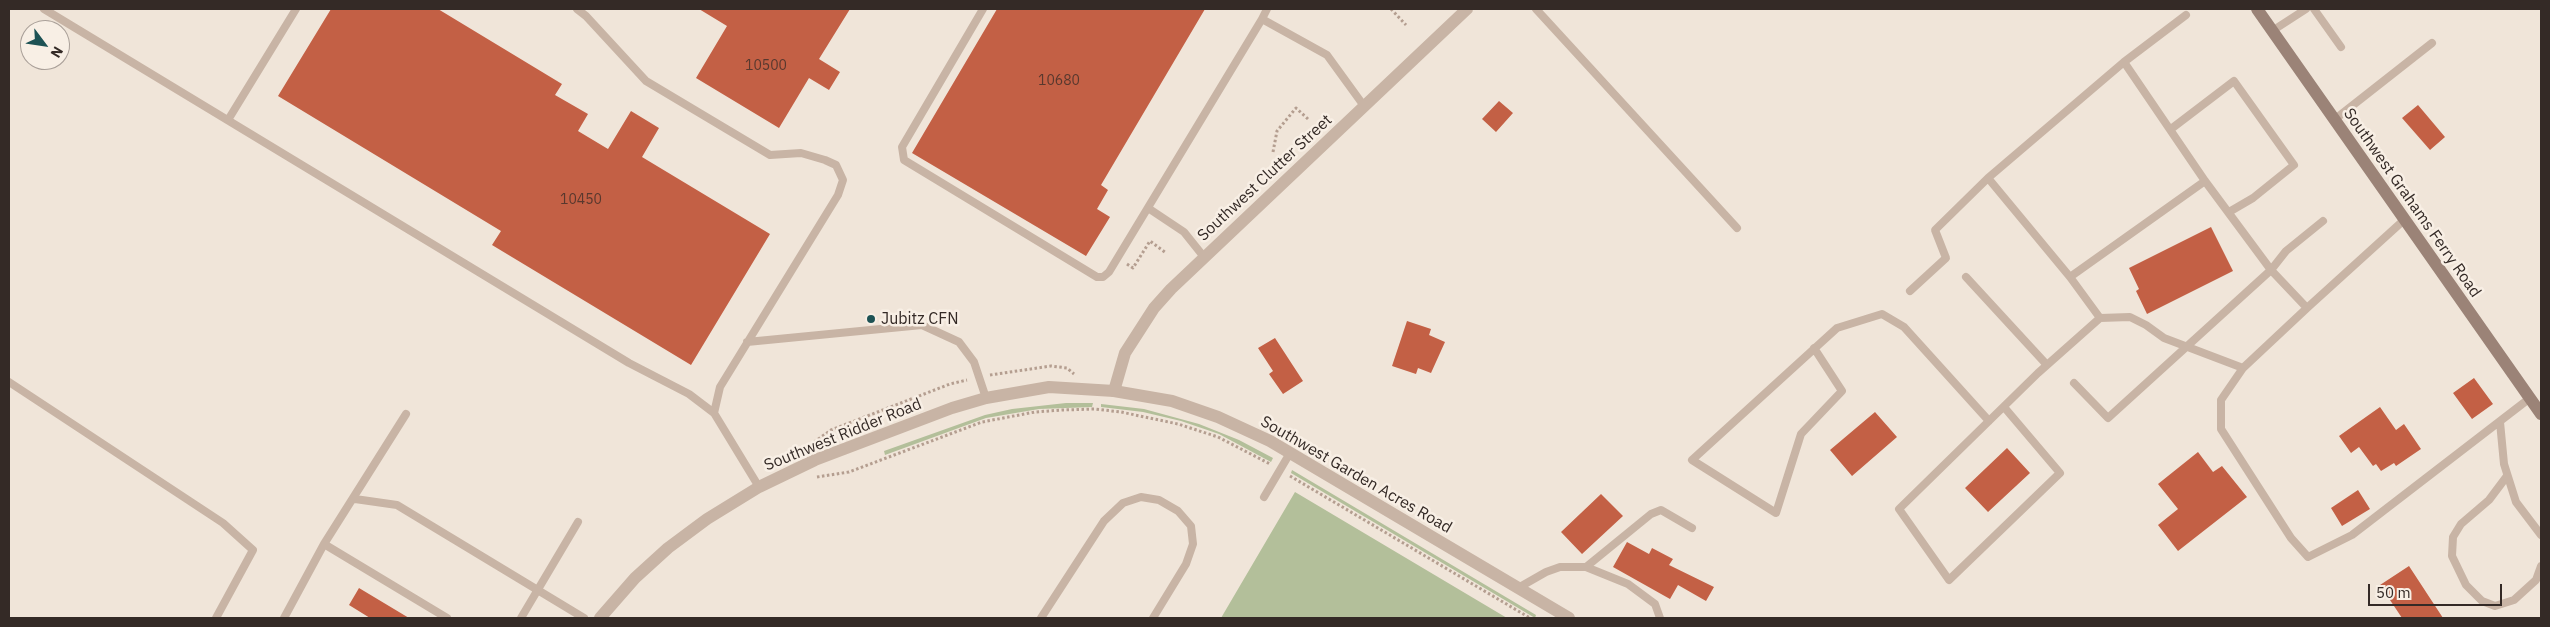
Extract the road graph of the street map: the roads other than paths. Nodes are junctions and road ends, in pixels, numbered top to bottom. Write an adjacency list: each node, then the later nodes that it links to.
1 (44, 9): 18 (lane)
2 (296, 9): 18 (lane)
3 (577, 9): 35 (lane)
4 (983, 9): 23 (lane)
5 (1268, 9): 12 (lane)
6 (1467, 9): 17 (street, Southwest Clutter Street)
7 (1536, 9): 27 (lane)
8 (2257, 9): 13 (main road, Southwest Grahams Ferry Road)
9 (2306, 9): 13 (lane)
10 (2314, 9): 15 (lane)
11 (2186, 15): 16 (lane)
12 (1262, 19): 17 (lane); 23 (lane)
13 (2272, 31): 19 (main road, Southwest Grahams Ferry Road)
14 (2432, 42): 19 (lane)
15 (2341, 47)
16 (2124, 62): 20 (lane); 21 (lane)
17 (1364, 106): 28 (street, Southwest Clutter Street)
18 (228, 120): 46 (lane)
19 (2334, 120): 25 (main road, Southwest Grahams Ferry Road)
20 (2171, 129): 22 (lane); 24 (lane)
21 (1988, 178): 31 (lane); 32 (lane)
22 (2205, 180): 24 (lane); 31 (lane)
23 (1148, 208): 28 (lane)
24 (2229, 212): 29 (lane)
25 (2404, 220): 33 (lane); 44 (main road, Southwest Grahams Ferry Road)
26 (2323, 221): 29 (lane)
27 (1737, 228)
28 (1204, 257): 42 (street, Southwest Clutter Street)
29 (2271, 270): 33 (lane); 36 (lane)
30 (1966, 277): 38 (lane)
31 (2070, 277): 34 (lane)
32 (1910, 291)
33 (2308, 308): 39 (lane)
34 (2100, 318): 36 (lane); 38 (lane)
35 (747, 342): 43 (lane); 46 (lane)
36 (2188, 347): 39 (lane); 41 (lane)
37 (1814, 348): 37 (lane); 49 (lane)
38 (2047, 365): 45 (lane)
39 (2243, 368): 50 (lane)
40 (9, 382): 64 (lane)
41 (2074, 383)
42 (1114, 391): 43 (street, Southwest Ridder Road); 51 (street, Southwest Garden Acres Road)
43 (986, 398): 53 (street, Southwest Ridder Road)
44 (2530, 398): 48 (main road, Southwest Grahams Ferry Road); 50 (lane)
45 (2004, 407): 49 (lane); 49 (lane)
46 (714, 413): 53 (lane)
47 (406, 414): 55 (lane)
48 (2541, 414)
49 (1989, 421)
50 (2500, 422): 52 (lane)
51 (1290, 453): 54 (lane); 62 (street, Southwest Garden Acres Road)
52 (2507, 476): 58 (lane); 60 (lane)
53 (759, 487): 69 (street, Southwest Ridder Road)
54 (1264, 497)
55 (355, 499): 59 (lane); 63 (lane)
56 (578, 522): 63 (lane)
57 (1692, 528): 61 (lane)
58 (2541, 535)
59 (324, 544): 65 (lane); 66 (lane)
60 (2541, 566)
61 (1586, 567): 62 (lane); 73 (lane)
62 (1518, 588): 72 (street, Southwest Garden Acres Road)
63 (539, 589): 67 (lane); 68 (lane)
64 (216, 618)
65 (284, 618)
66 (447, 618)
67 (521, 618)
68 (584, 618)
69 (600, 618)
70 (1041, 618): 71 (lane)
71 (1153, 618)
72 (1569, 618)
73 (1660, 618)

